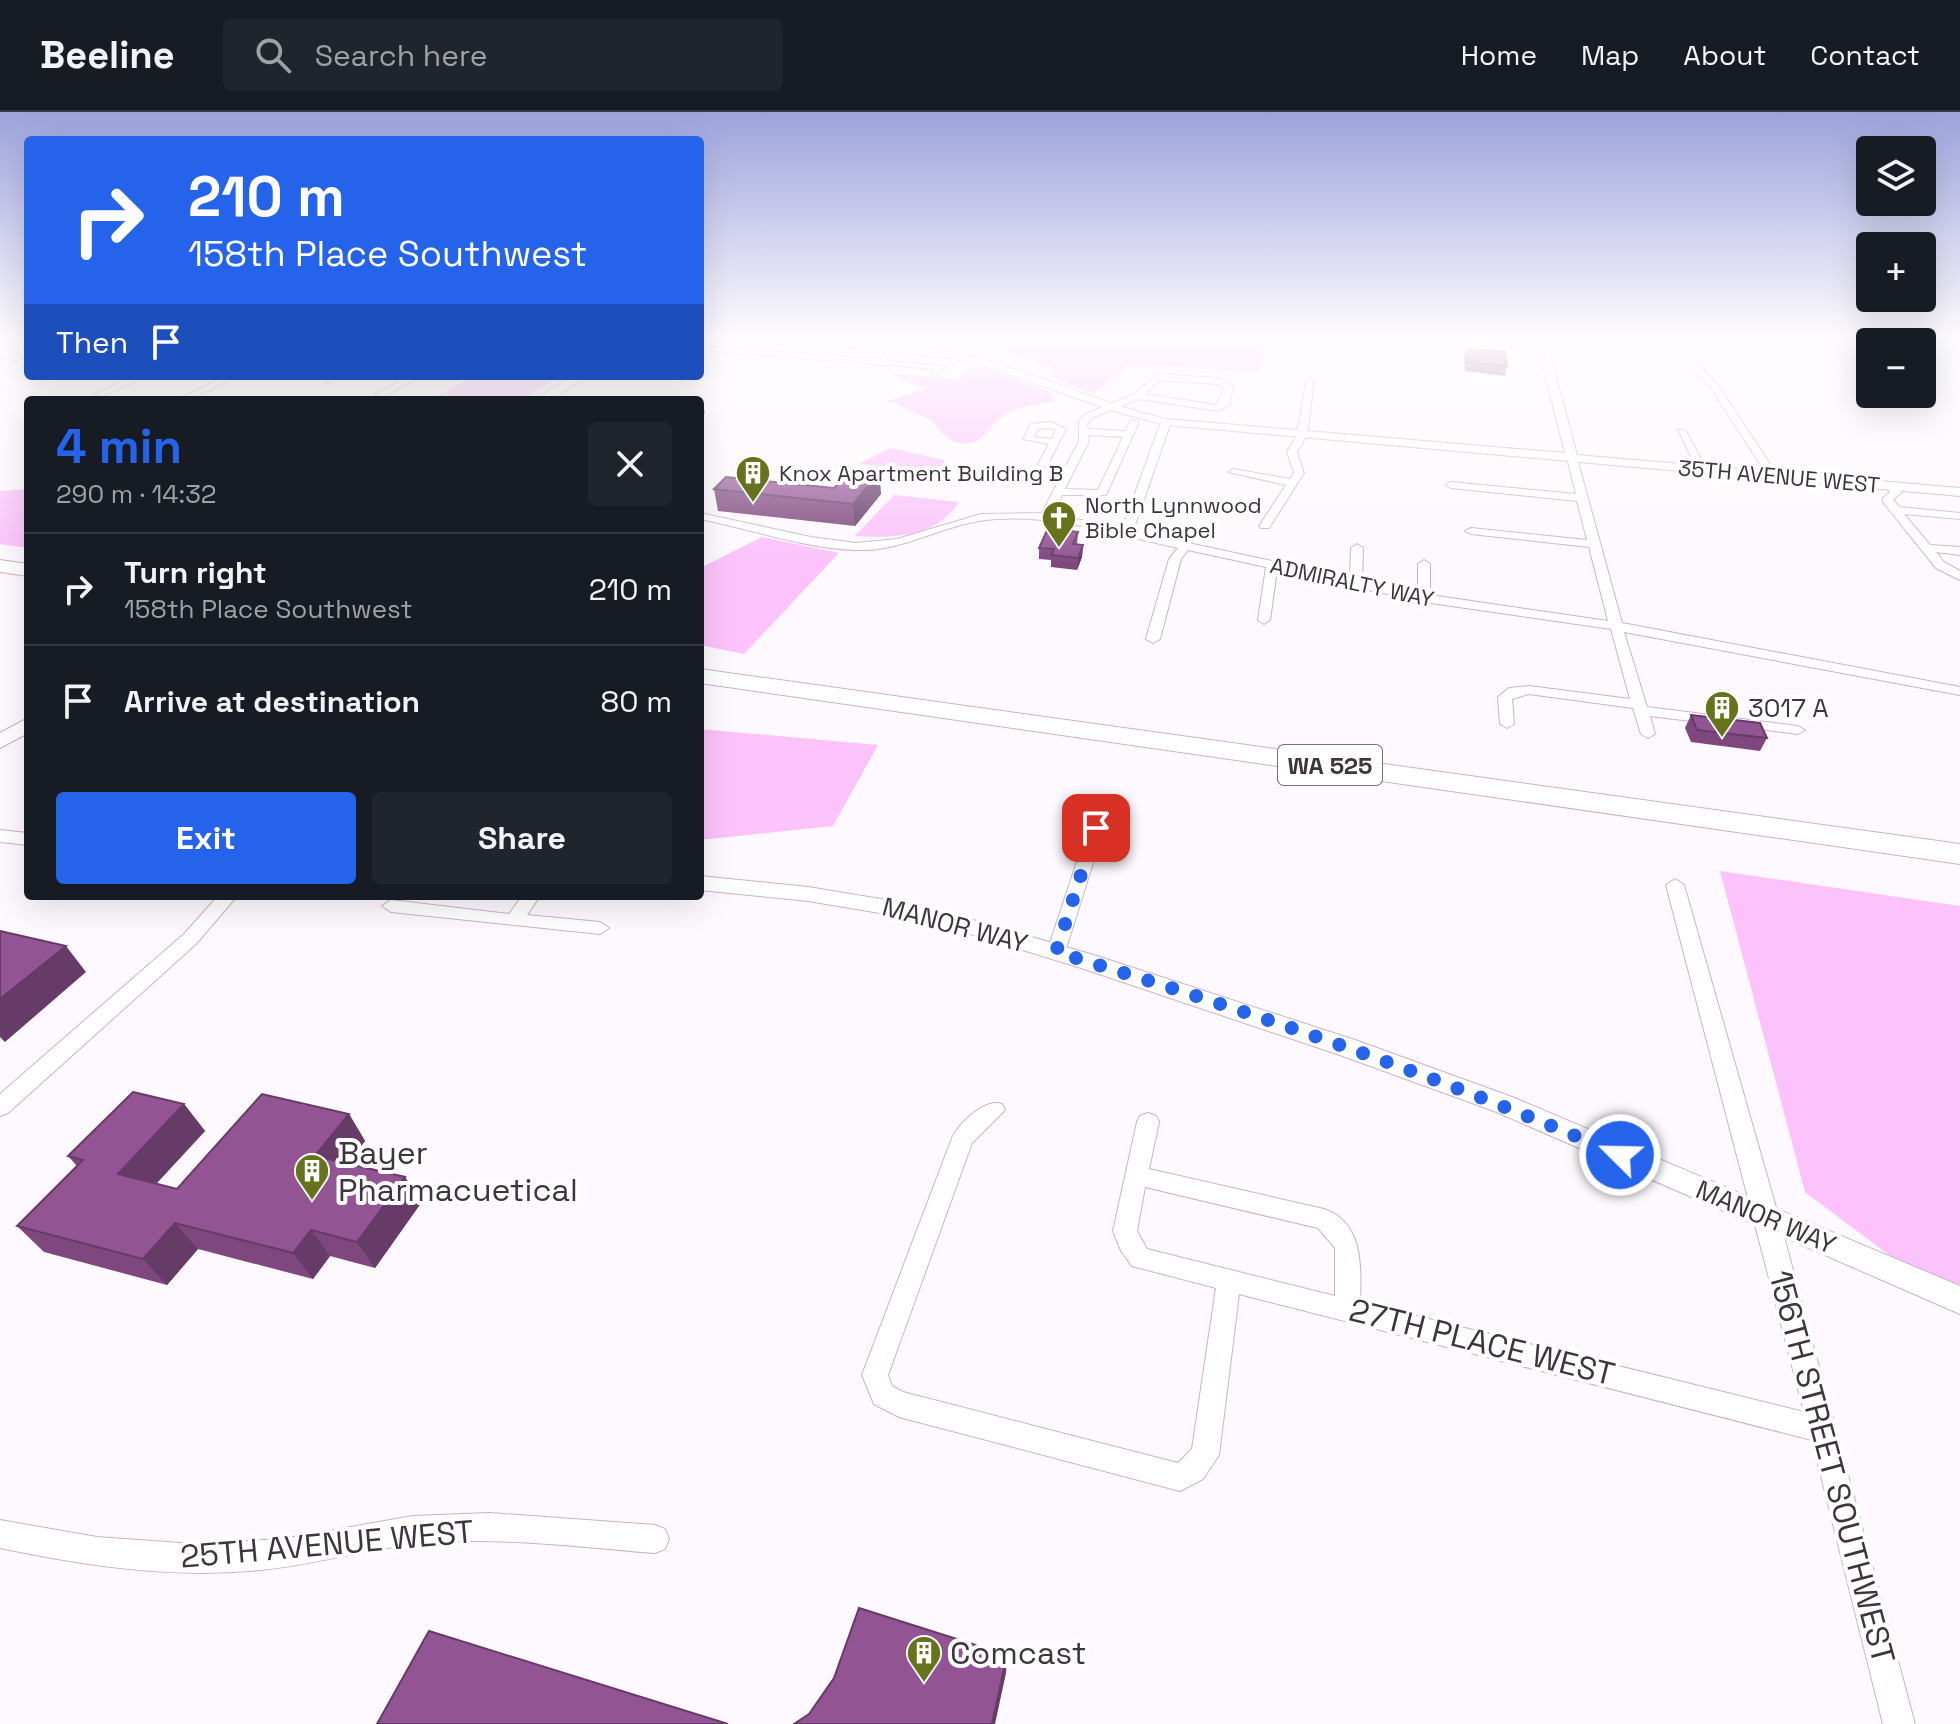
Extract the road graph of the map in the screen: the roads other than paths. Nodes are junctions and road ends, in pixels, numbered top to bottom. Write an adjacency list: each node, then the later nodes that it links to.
1 (1094, 414): 9 (street)
2 (1135, 414): 7 (street, 35TH AVENUE WEST)
3 (1305, 414): 11 (street)
4 (1561, 414): 13 (street)
5 (1733, 414): 17 (street)
6 (1134, 422): 10 (street)
7 (1166, 422): 11 (street, 35TH AVENUE WEST); 30 (street)
8 (1681, 431): 15 (street)
9 (1083, 432): 10 (street); 21 (street)
10 (1129, 434): 21 (street)
11 (1302, 435): 13 (street, 35TH AVENUE WEST); 18 (street)
12 (1055, 442): 14 (street)
13 (1572, 458): 15 (street, 35TH AVENUE WEST); 23 (street)
14 (1043, 464)
15 (1702, 470): 17 (street, 35TH AVENUE WEST)
16 (1233, 472): 18 (street)
17 (1773, 476): 20 (street, 35TH AVENUE WEST)
18 (1293, 483): 28 (street)
19 (1451, 485): 23 (street)
20 (1890, 486): 22 (street, 35TH AVENUE WEST); 24 (street)
21 (1059, 492): 25 (street)
22 (1960, 492)
23 (1583, 498): 31 (street)
24 (1895, 510): 26 (street); 34 (street)
25 (1046, 516): 27 (street, ADMIRALTY WAY); 30 (street, ADMIRALTY WAY)
26 (1960, 516)
27 (704, 517)
28 (1265, 526)
29 (1471, 531): 31 (street)
30 (1127, 532): 32 (street, ADMIRALTY WAY)
31 (1594, 544): 46 (street)
32 (1186, 545): 37 (street, ADMIRALTY WAY); 47 (street)
33 (1357, 548): 43 (street)
34 (1926, 548): 35 (street); 40 (street)
35 (1960, 551)
36 (1424, 564): 44 (street)
37 (1272, 565): 43 (street, ADMIRALTY WAY); 45 (street)
38 (0, 566): 39 (highway)
39 (24, 569)
40 (1960, 576)
41 (0, 577): 42 (highway)
42 (24, 580)
43 (1356, 584): 44 (street, ADMIRALTY WAY)
44 (1424, 598): 46 (street, ADMIRALTY WAY)
45 (1264, 620)
46 (1615, 626): 50 (street, ADMIRALTY WAY); 51 (street)
47 (1153, 639)
48 (704, 666): 62 (highway, WA 525)
49 (704, 677): 63 (highway, WA 525)
50 (1960, 691)
51 (1639, 707): 53 (street); 56 (street); 57 (street)
52 (24, 711): 54 (main road)
53 (1507, 724)
54 (0, 726)
55 (24, 727): 58 (main road)
56 (1798, 730)
57 (1648, 734)
58 (0, 742)
59 (1096, 828): 71 (street)
60 (0, 836): 61 (street)
61 (24, 839)
62 (1960, 839)
63 (1960, 854)
64 (704, 883): 71 (street, MANOR WAY)
65 (1675, 885): 76 (street, 156TH STREET SOUTHWEST)
66 (224, 900): 72 (street)
67 (528, 900): 69 (street)
68 (391, 906): 69 (street)
69 (515, 919): 70 (street)
70 (600, 928)
71 (1056, 952): 76 (street, MANOR WAY)
72 (0, 1107)
73 (994, 1110): 77 (street)
74 (1148, 1122): 75 (street)
75 (1137, 1176): 77 (street, 27TH PLACE WEST); 79 (street)
76 (1767, 1218): 78 (street, MANOR WAY); 80 (street, 156TH STREET SOUTHWEST)
77 (1229, 1281): 79 (street, 27TH PLACE WEST)
78 (1960, 1300)
79 (1347, 1308): 80 (street, 27TH PLACE WEST)
80 (1823, 1430): 83 (street, 156TH STREET SOUTHWEST)
81 (0, 1534): 82 (street, 25TH AVENUE WEST)
82 (655, 1539)
83 (1899, 1724)

